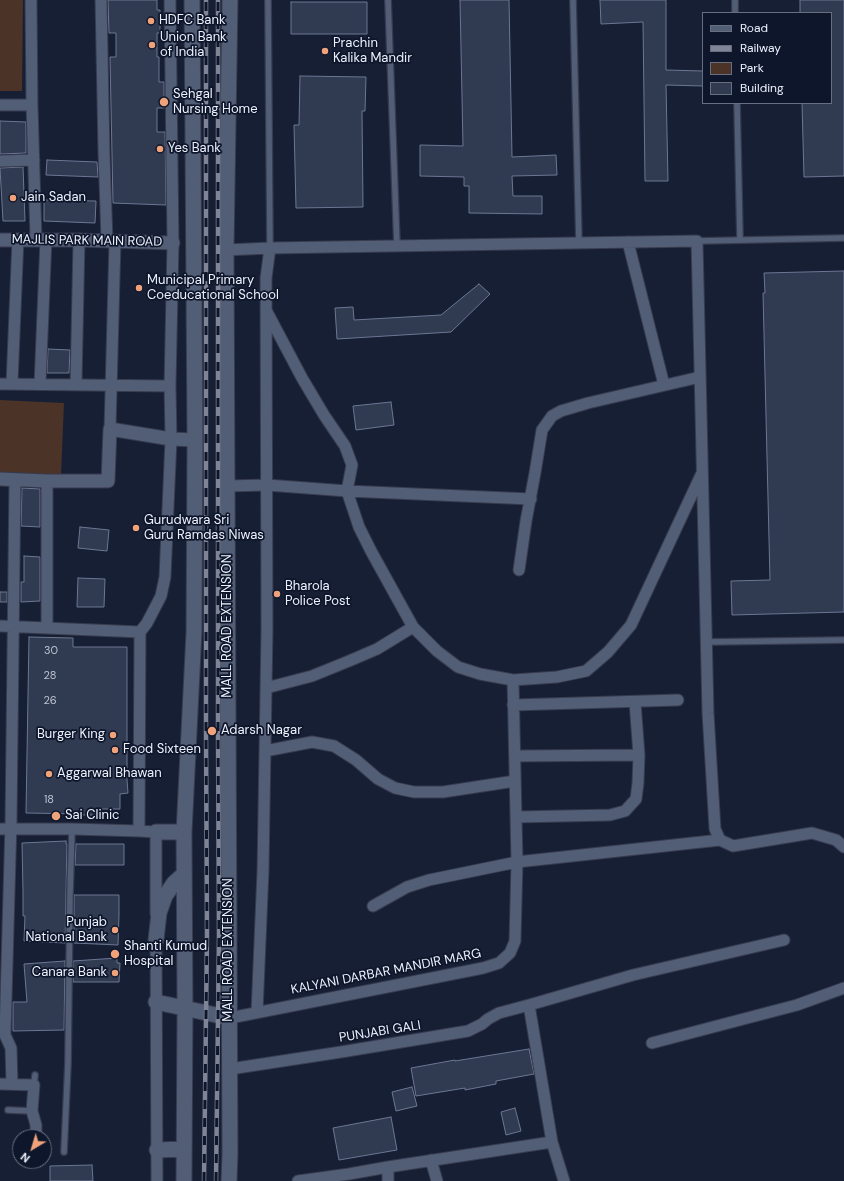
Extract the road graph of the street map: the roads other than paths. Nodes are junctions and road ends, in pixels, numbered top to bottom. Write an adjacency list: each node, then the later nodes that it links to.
1 (31, 0): 13 (street)
2 (101, 0): 22 (street)
3 (170, 0): 25 (street)
4 (192, 0): 41 (main road)
5 (230, 0): 29 (main road, MALL ROAD EXTENSION)
6 (268, 0): 28 (lane)
7 (388, 0): 27 (lane)
8 (573, 0): 26 (lane)
9 (735, 0): 10 (lane)
10 (735, 12)
11 (0, 104): 13 (street)
12 (737, 104): 21 (lane)
13 (32, 105): 14 (street)
14 (34, 160): 15 (street); 18 (street)
15 (0, 161)
16 (844, 238): 21 (lane)
17 (18, 239): 18 (street, MAJLIS PARK MAIN ROAD); 19 (street, MAJLIS PARK MAIN ROAD); 32 (street)
18 (41, 239): 20 (street, MAJLIS PARK MAIN ROAD); 34 (street)
19 (0, 240)
20 (80, 240): 22 (street, MAJLIS PARK MAIN ROAD); 35 (street)
21 (740, 240): 23 (lane)
22 (111, 241): 25 (street, MAJLIS PARK MAIN ROAD); 37 (street)
23 (697, 241): 24 (street); 31 (street)
24 (628, 242): 26 (street); 36 (street)
25 (173, 243): 38 (street)
26 (579, 243): 27 (street)
27 (397, 246): 28 (street)
28 (270, 248): 29 (street); 30 (street)
29 (226, 250): 47 (main road, MALL ROAD EXTENSION)
30 (266, 310): 46 (street); 48 (street)
31 (700, 377): 36 (street); 42 (street)
32 (12, 383): 33 (street); 34 (street)
33 (0, 384)
34 (40, 384): 35 (street)
35 (76, 385): 37 (street)
36 (664, 385): 49 (street)
37 (112, 386): 38 (street); 39 (street)
38 (170, 386): 40 (street)
39 (110, 429): 40 (street); 45 (street)
40 (171, 439): 41 (street); 55 (street)
41 (195, 440): 72 (main road)
42 (702, 473): 57 (street); 58 (street)
43 (15, 478): 44 (street); 45 (street); 52 (street)
44 (0, 479)
45 (47, 481): 54 (street)
46 (267, 485): 47 (street); 48 (street); 59 (street)
47 (227, 486): 85 (main road, MALL ROAD EXTENSION)
48 (347, 491): 49 (street); 53 (street)
49 (531, 499): 50 (street)
50 (519, 570)
51 (0, 626): 52 (street)
52 (13, 626): 54 (street); 69 (street)
53 (413, 627): 58 (street); 59 (street)
54 (47, 628): 55 (street)
55 (140, 632): 70 (street)
56 (844, 640): 57 (lane)
57 (706, 642): 73 (street)
58 (513, 680): 62 (street, KALYANI DARBAR MANDIR MARG)
59 (266, 688): 63 (street)
60 (678, 700): 61 (street)
61 (635, 702): 62 (street); 64 (street)
62 (514, 705): 65 (street, KALYANI DARBAR MANDIR MARG)
63 (265, 751): 66 (street); 84 (street)
64 (639, 755): 65 (street); 67 (street)
65 (515, 756): 66 (street, KALYANI DARBAR MANDIR MARG)
66 (515, 781): 67 (street, KALYANI DARBAR MANDIR MARG)
67 (516, 817): 75 (street, KALYANI DARBAR MANDIR MARG)
68 (72, 829): 69 (street); 70 (street); 96 (lane)
69 (5, 830): 89 (street)
70 (139, 831): 71 (street)
71 (156, 832): 72 (main road); 78 (street)
72 (184, 832): 76 (main road)
73 (720, 840): 74 (street); 75 (street)
74 (844, 847)
75 (517, 862): 77 (street); 84 (street, KALYANI DARBAR MANDIR MARG)
76 (184, 874): 78 (main road); 83 (main road)
77 (373, 906)
78 (156, 940): 81 (street)
79 (784, 940): 82 (street, PUNJABI GALI)
80 (844, 988): 86 (street)
81 (156, 1002): 83 (main road); 95 (street)
82 (529, 1005): 87 (street, PUNJABI GALI); 93 (street)
83 (185, 1009): 85 (main road); 94 (main road)
84 (257, 1012): 85 (street, KALYANI DARBAR MANDIR MARG)
85 (230, 1018): 87 (main road, MALL ROAD EXTENSION)
86 (652, 1044)
87 (230, 1068): 102 (main road, MALL ROAD EXTENSION)
88 (0, 1084): 89 (street)
89 (12, 1084): 91 (street)
90 (8, 1110): 91 (lane)
91 (32, 1111): 92 (street)
92 (36, 1129)
93 (552, 1142): 97 (street); 106 (street)
94 (184, 1149): 95 (main road); 101 (main road)
95 (157, 1150): 100 (street)
96 (64, 1152)
97 (431, 1160): 98 (street); 105 (street)
98 (388, 1167): 99 (street); 104 (street)
99 (349, 1178): 103 (street)
100 (157, 1181)
101 (184, 1181)
102 (229, 1181)
103 (298, 1181)
104 (388, 1181)
105 (437, 1181)
106 (564, 1181)

